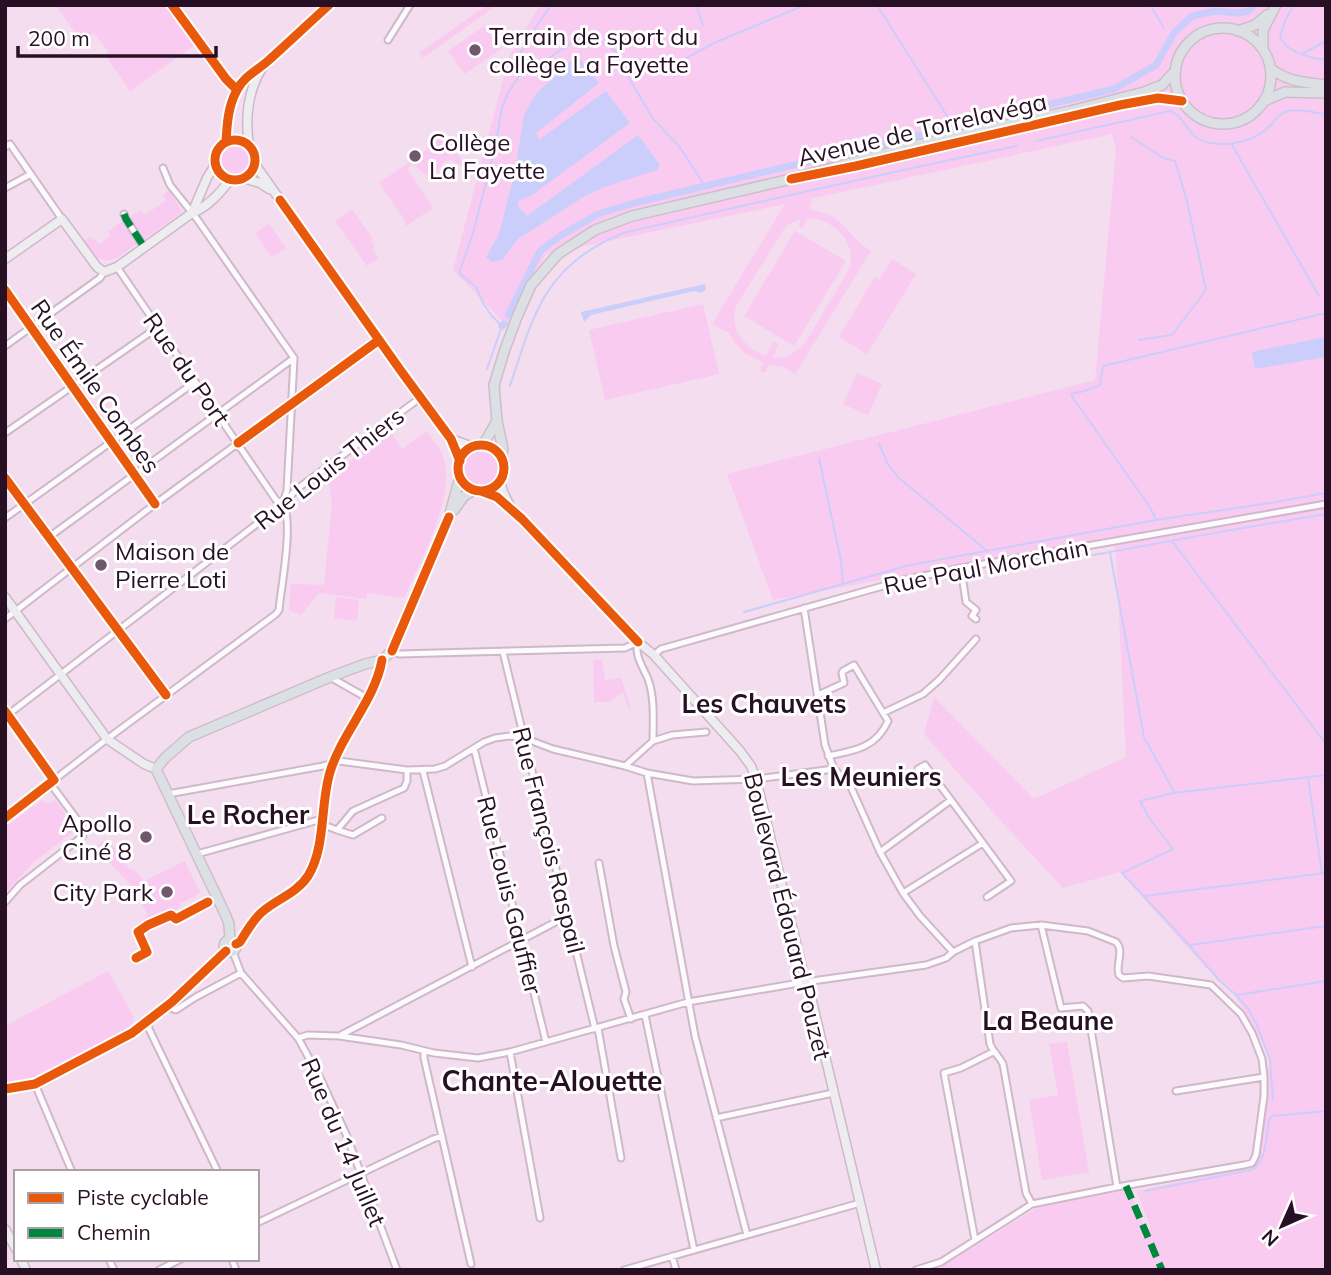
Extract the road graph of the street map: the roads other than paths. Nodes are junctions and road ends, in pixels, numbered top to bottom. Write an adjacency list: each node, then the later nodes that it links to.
1 (172, 5): 12 (street)
2 (329, 5): 8 (street)
3 (410, 5): 6 (street)
4 (1275, 7): 5 (main road); 7 (main road)
5 (1238, 31): 7 (main road); 10 (main road)
6 (388, 40)
7 (1263, 49): 9 (main road)
8 (269, 60): 12 (street); 16 (street)
9 (1270, 69): 11 (main road); 15 (main road)
10 (1176, 70): 14 (main road); 25 (main road, Avenue de Torrelavéga)
11 (1326, 85)
12 (237, 90): 16 (street); 17 (street)
13 (1326, 93): 15 (main road)
14 (1182, 101): 15 (main road); 25 (main road, Avenue de Torrelavéga)
15 (1265, 101)
16 (247, 118): 19 (street)
17 (226, 142): 19 (street); 21 (street)
18 (8, 146): 23 (street)
19 (249, 146): 20 (street)
20 (254, 163): 24 (street); 28 (street)
21 (215, 166): 26 (street); 29 (street)
22 (163, 168): 29 (street)
23 (31, 174): 27 (street); 31 (street)
24 (243, 178): 26 (street); 28 (street)
25 (791, 179): 47 (main road, Avenue de Torrelavéga)
26 (230, 180): 29 (street)
27 (5, 188)
28 (280, 200): 39 (street)
29 (192, 213): 32 (street); 41 (street)
30 (124, 214): 32 (street)
31 (62, 219): 33 (street); 35 (street)
32 (144, 247): 34 (street)
33 (5, 259)
34 (117, 267): 35 (street); 38 (street, Rue du Port)
35 (104, 272): 37 (street)
36 (5, 290): 37 (street, Rue Émile Combes)
37 (32, 327): 40 (street); 43 (street, Rue Émile Combes)
38 (158, 327): 42 (street, Rue du Port); 43 (street)
39 (379, 340): 44 (street); 45 (street)
40 (5, 346)
41 (294, 358): 45 (street); 46 (street)
42 (195, 382): 46 (street, Rue du Port); 50 (street)
43 (72, 386): 48 (street); 50 (street, Rue Émile Combes)
44 (420, 398): 49 (street); 62 (street, Rue Louis Thiers)
45 (292, 403): 51 (street); 62 (street)
46 (218, 414): 51 (street, Rue du Port); 55 (street)
47 (497, 421): 52 (main road); 53 (main road, Avenue de Torrelavéga)
48 (5, 433)
49 (451, 439): 52 (street); 54 (street)
50 (111, 441): 55 (street, Rue Émile Combes); 60 (street)
51 (238, 443): 61 (street); 62 (street, Rue du Port)
52 (478, 446): 53 (main road); 54 (main road)
53 (501, 457): 58 (main road)
54 (460, 461): 56 (main road)
55 (134, 474): 61 (street, Rue Émile Combes); 67 (street)
56 (460, 477): 59 (main road); 64 (main road)
57 (5, 478): 60 (street)
58 (500, 481): 59 (main road); 66 (street, Boulevard Édouard Pouzet)
59 (478, 490): 64 (main road); 66 (street, Boulevard Édouard Pouzet)
60 (24, 504): 65 (street); 67 (street)
61 (155, 504): 68 (street)
62 (283, 504): 75 (street, Rue Louis Thiers); 84 (street)
63 (1326, 504): 69 (street, Rue Paul Morchain)
64 (449, 517): 78 (main road)
65 (5, 518)
66 (523, 519): 77 (street, Boulevard Édouard Pouzet)
67 (49, 537): 68 (street)
68 (72, 568): 72 (street); 75 (street)
69 (961, 568): 71 (street, Rue Paul Morchain); 74 (street)
70 (5, 597): 72 (street)
71 (804, 608): 80 (street, Rue Paul Morchain); 85 (street)
72 (16, 611): 73 (street); 82 (street)
73 (5, 619)
74 (976, 619)
75 (118, 631): 82 (street, Rue Louis Thiers); 84 (street)
76 (976, 639): 87 (street)
77 (638, 642): 79 (street); 80 (street, Boulevard Édouard Pouzet); 92 (street)
78 (392, 651): 79 (street); 81 (main road)
79 (503, 652): 90 (street, Rue François Raspail)
80 (654, 655): 103 (street, Boulevard Édouard Pouzet)
81 (382, 660): 83 (main road); 86 (street)
82 (61, 675): 88 (street, Rue Louis Thiers); 91 (street)
83 (330, 677): 86 (street); 97 (main road)
84 (166, 695): 91 (street)
85 (818, 695): 87 (street); 94 (street)
86 (367, 698): 95 (street)
87 (883, 713): 94 (street)
88 (6, 714): 104 (street)
89 (706, 732): 92 (street)
90 (524, 738): 93 (street); 96 (street); 120 (street, Rue François Raspail)
91 (107, 739): 97 (street); 104 (street)
92 (653, 741): 96 (street)
93 (474, 748): 101 (street); 123 (street, Rue Louis Gauffier)
94 (828, 756): 98 (street)
95 (333, 763): 100 (street); 105 (street); 109 (street)
96 (625, 766): 102 (street)
97 (156, 769): 105 (main road)
98 (834, 769): 103 (street); 112 (street)
99 (918, 769): 106 (street)
100 (407, 770): 101 (street); 110 (street)
101 (423, 771): 126 (street)
102 (647, 773): 103 (street); 129 (street)
103 (757, 779): 128 (street, Boulevard Édouard Pouzet)
104 (52, 782): 107 (street); 119 (street)
105 (168, 794): 113 (main road)
106 (951, 800): 111 (street); 112 (street)
107 (5, 818)
108 (382, 818): 110 (street)
109 (321, 822): 110 (street); 113 (street); 124 (street)
110 (337, 830)
111 (983, 843): 115 (street); 117 (street)
112 (880, 852): 117 (street)
113 (197, 854): 124 (main road)
114 (599, 863): 132 (street)
115 (1011, 881): 116 (street); 118 (street)
116 (1019, 886)
117 (902, 893): 125 (street)
118 (987, 897)
119 (5, 902)
120 (567, 916): 123 (street); 134 (street, Rue François Raspail)
121 (1041, 925): 122 (street); 141 (street); 152 (street)
122 (975, 941): 125 (street); 140 (street)
123 (521, 942): 126 (street); 137 (street, Rue Louis Gauffier)
124 (230, 947): 127 (street, Rue du 14 Juillet); 130 (main road)
125 (953, 952): 128 (street)
126 (472, 967): 135 (street)
127 (241, 973): 130 (street); 136 (street, Rue du 14 Juillet)
128 (806, 982): 129 (street); 145 (street, Boulevard Édouard Pouzet)
129 (688, 1002): 131 (street); 146 (street)
130 (165, 1006): 133 (main road)
131 (645, 1016): 132 (street); 161 (street)
132 (631, 1020): 134 (street)
133 (148, 1021): 142 (main road); 150 (street)
134 (597, 1029): 137 (street); 148 (street, Rue François Raspail)
135 (339, 1036): 136 (street); 138 (street)
136 (298, 1038): 151 (street, Rue du 14 Juillet)
137 (546, 1042): 139 (street)
138 (424, 1051): 139 (street); 147 (street)
139 (510, 1052): 155 (street)
140 (993, 1052): 154 (street); 159 (street)
141 (1264, 1077): 144 (street); 152 (street)
142 (35, 1084): 143 (main road); 149 (street)
143 (5, 1089)
144 (1176, 1091)
145 (833, 1093): 146 (street); 153 (street, Boulevard Édouard Pouzet)
146 (716, 1118): 158 (street)
147 (442, 1136): 151 (street); 164 (street)
148 (621, 1158)
149 (71, 1170)
150 (217, 1170)
151 (361, 1173): 156 (street); 166 (street, Rue du 14 Juillet)
152 (1117, 1187): 154 (street)
153 (860, 1203): 158 (street); 169 (street, Boulevard Édouard Pouzet)
154 (1032, 1204): 159 (street)
155 (540, 1218)
156 (259, 1222)
157 (5, 1229): 160 (street)
158 (747, 1235): 161 (street)
159 (975, 1240): 170 (street)
160 (14, 1245)
161 (694, 1250): 162 (street)
162 (672, 1256): 167 (street); 168 (street)
163 (177, 1261): 165 (street)
164 (471, 1264)
165 (159, 1270)
166 (397, 1270)
167 (624, 1270)
168 (676, 1270)
169 (876, 1270)
170 (916, 1270)

